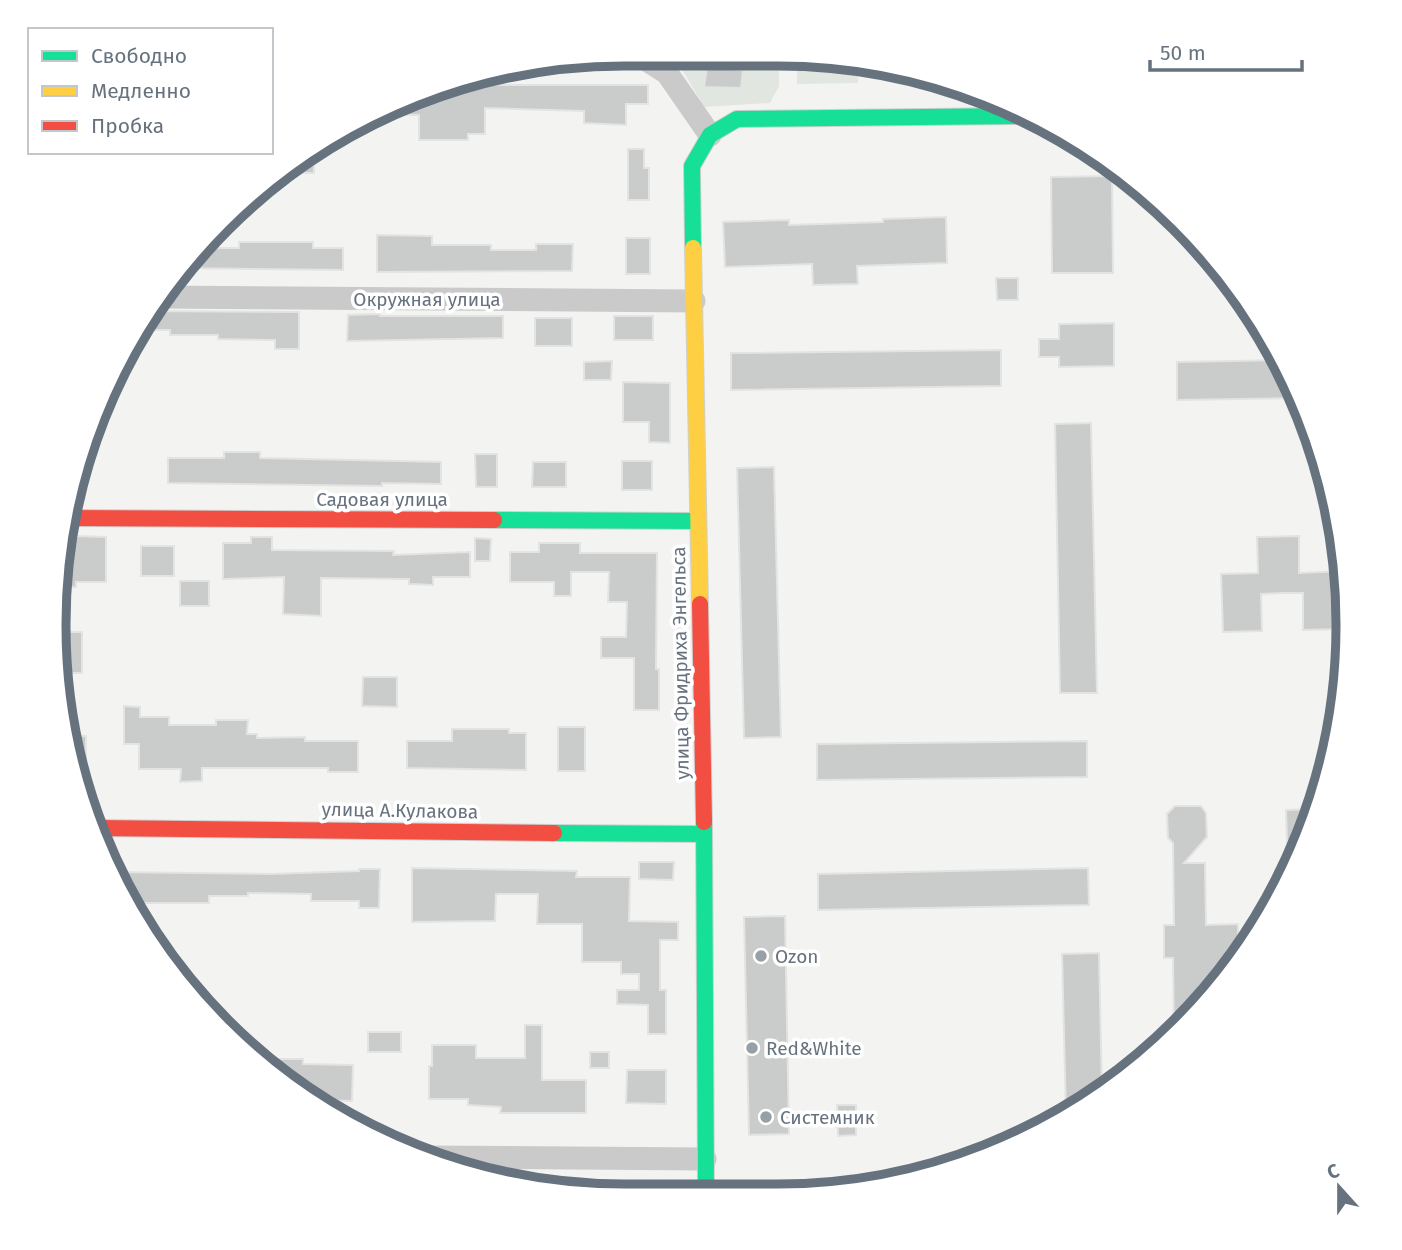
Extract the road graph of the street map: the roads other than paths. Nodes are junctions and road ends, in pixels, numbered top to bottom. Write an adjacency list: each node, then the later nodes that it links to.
1 (656, 66): 3 (street)
2 (1007, 116): 3 (street)
3 (710, 135): 5 (street, улица Фридриха Энгельса)
4 (174, 297): 5 (street, Окружная улица)
5 (694, 301): 7 (street, улица Фридриха Энгельса)
6 (77, 518): 7 (street, Садовая улица)
7 (698, 521): 9 (street, улица Фридриха Энгельса)
8 (105, 828): 9 (street, улица А.Кулакова)
9 (704, 834): 11 (street, улица Фридриха Энгельса)
10 (456, 1157): 11 (street)
11 (705, 1159): 12 (street, улица Фридриха Энгельса)
12 (706, 1184)

